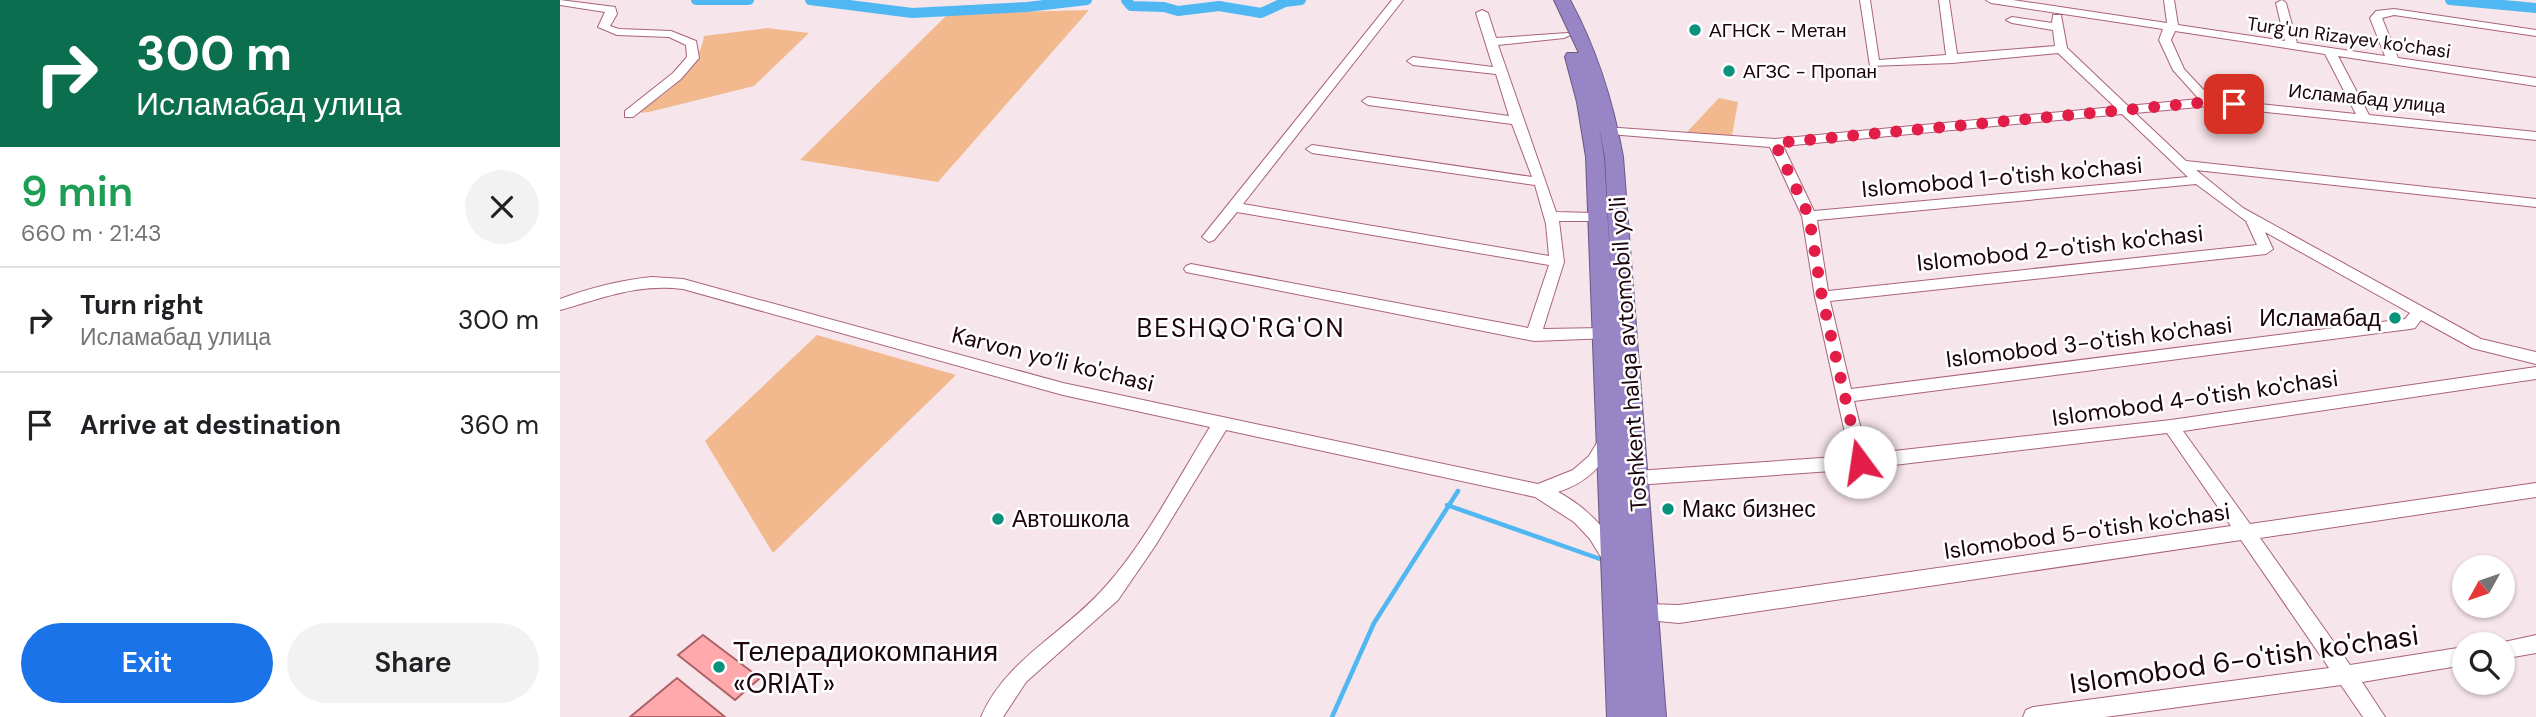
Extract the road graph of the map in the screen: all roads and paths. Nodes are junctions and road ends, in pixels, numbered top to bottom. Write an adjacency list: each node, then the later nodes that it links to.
1 (1398, 0): 42 (street)
2 (1546, 0): 18 (highway, Toshkent halqa avtomobil yo'li)
3 (1562, 0): 34 (highway, Toshkent halqa avtomobil yo'li)
4 (1865, 0): 23 (street)
5 (1944, 0): 23 (street)
6 (1991, 0): 11 (street, Turg'un Rizayev ko'chasi)
7 (2073, 0): 13 (street)
8 (2169, 0): 16 (street)
9 (560, 2): 31 (street)
10 (2281, 3): 20 (street)
11 (2056, 11): 13 (street, Turg'un Rizayev ko'chasi); 15 (street)
12 (1482, 13): 19 (street)
13 (2073, 14): 16 (street, Turg'un Rizayev ko'chasi)
14 (2012, 20): 15 (street)
15 (2058, 27): 21 (street)
16 (2173, 28): 20 (street, Turg'un Rizayev ko'chasi); 29 (street)
17 (2536, 33): 25 (street)
18 (1564, 34): 19 (street); 46 (highway, Toshkent halqa avtomobil yo'li)
19 (1492, 42): 26 (street)
20 (2292, 46): 22 (street, Turg'un Rizayev ko'chasi)
21 (2061, 49): 23 (street); 30 (street)
22 (2330, 52): 25 (street, Turg'un Rizayev ko'chasi); 32 (street)
23 (1952, 59)
24 (1413, 61): 26 (street)
25 (2393, 61): 27 (street, Turg'un Rizayev ko'chasi)
26 (1501, 71): 33 (street)
27 (2536, 82)
28 (1368, 100): 33 (street)
29 (2208, 102): 30 (street, Исламабад улица); 32 (street, Исламабад улица)
30 (2124, 109): 36 (street, Исламабад улица); 38 (street)
31 (629, 114)
32 (2364, 116): 35 (street, Исламабад улица)
33 (1517, 121): 40 (street)
34 (1609, 130): 36 (street, Исламабад улица); 46 (highway, Toshkent halqa avtomobil yo'li)
35 (2536, 136)
36 (1775, 143): 44 (street)
37 (1312, 149): 40 (street)
38 (2181, 164): 39 (street); 41 (street)
39 (2199, 180): 44 (street, Islomobod 1-o'tish ko'chasi); 45 (street)
40 (1541, 182): 43 (street)
41 (2536, 203)
42 (1235, 207): 47 (street); 48 (street)
43 (1551, 216): 46 (street); 48 (street)
44 (1809, 216): 50 (street)
45 (2251, 217): 50 (street, Islomobod 2-o'tish ko'chasi); 52 (street)
46 (1605, 231): 53 (highway, Toshkent halqa avtomobil yo'li); 58 (highway, Toshkent halqa avtomobil yo'li)
47 (1209, 237)
48 (1556, 262): 54 (street)
49 (1191, 269): 54 (street)
50 (1822, 297): 57 (street)
51 (560, 305): 59 (street, Karvon yo‘li ko'chasi)
52 (2418, 313): 55 (street); 57 (street, Islomobod 3-o'tish ko'chasi)
53 (1605, 334): 54 (street); 58 (highway, Toshkent halqa avtomobil yo'li)
54 (1534, 335)
55 (2536, 358)
56 (2536, 373): 60 (street, Islomobod 4-o'tish ko'chasi)
57 (1844, 396): 62 (street)
58 (1619, 397): 61 (highway, Toshkent halqa avtomobil yo'li); 63 (highway, Toshkent halqa avtomobil yo'li)
59 (1221, 424): 65 (street, Karvon yo‘li ko'chasi); 73 (street)
60 (2171, 426): 62 (street, Islomobod 4-o'tish ko'chasi); 66 (street)
61 (1610, 436): 65 (street); 67 (highway, Toshkent halqa avtomobil yo'li)
62 (1860, 462): 63 (street, Islomobod 4-o'tish ko'chasi)
63 (1636, 478): 68 (highway, Toshkent halqa avtomobil yo'li)
64 (2536, 490): 66 (street, Islomobod 5-o'tish ko'chasi)
65 (1538, 491): 67 (street, Karvon yo‘li ko'chasi)
66 (2246, 533): 68 (street, Islomobod 5-o'tish ko'chasi); 72 (street)
67 (1615, 564): 74 (highway, Toshkent halqa avtomobil yo'li)
68 (1644, 613): 75 (highway, Toshkent halqa avtomobil yo'li)
69 (2536, 644): 70 (street)
70 (2515, 648)
71 (2452, 658): 72 (street, Islomobod 6-o'tish ko'chasi)
72 (2345, 675): 76 (street, Islomobod 6-o'tish ko'chasi); 77 (street)
73 (992, 717)
74 (1622, 717)
75 (1651, 717)
76 (2033, 717)
77 (2375, 717)

